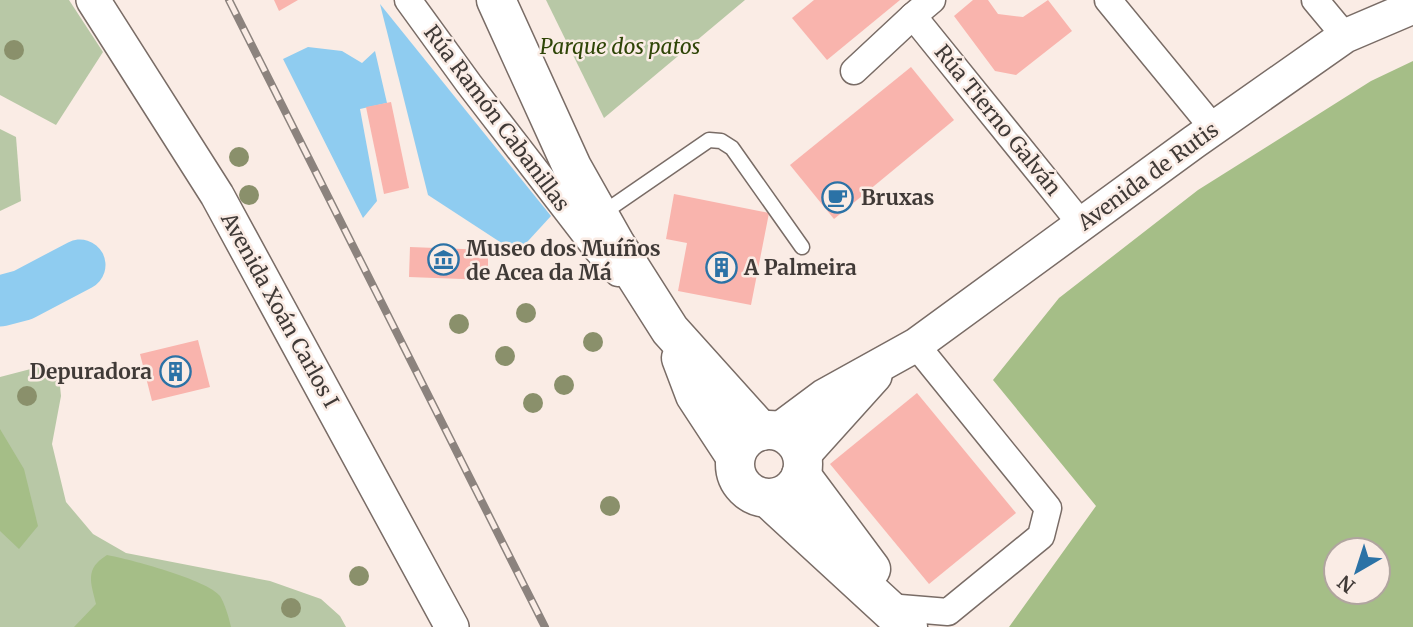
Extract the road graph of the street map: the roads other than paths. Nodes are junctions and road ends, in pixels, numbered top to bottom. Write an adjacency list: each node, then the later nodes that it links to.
1 (93, 0): 19 (street, Avenida Xoán Carlos I)
2 (408, 0): 14 (street, Rúa Ramón Cabanillas)
3 (496, 0): 11 (main road)
4 (1108, 0): 10 (street)
5 (1315, 0): 8 (street)
6 (1413, 7): 8 (street, Avenida de Rutis)
7 (923, 8): 9 (street, Rúa Tierno Galván); 12 (street, Rúa Tierno Galván)
8 (1345, 36): 10 (street, Avenida de Rutis)
9 (854, 71)
10 (1214, 129): 12 (street, Avenida de Rutis)
11 (599, 216): 13 (lane); 14 (main road)
12 (1082, 225): 15 (street, Avenida de Rutis)
13 (802, 247)
14 (670, 330): 16 (main road)
15 (903, 352): 16 (street, Avenida de Rutis); 18 (street)
16 (775, 450): 17 (main road); 17 (main road); 18 (main road)
17 (769, 499): 18 (main road)
18 (907, 621)
19 (452, 627)

